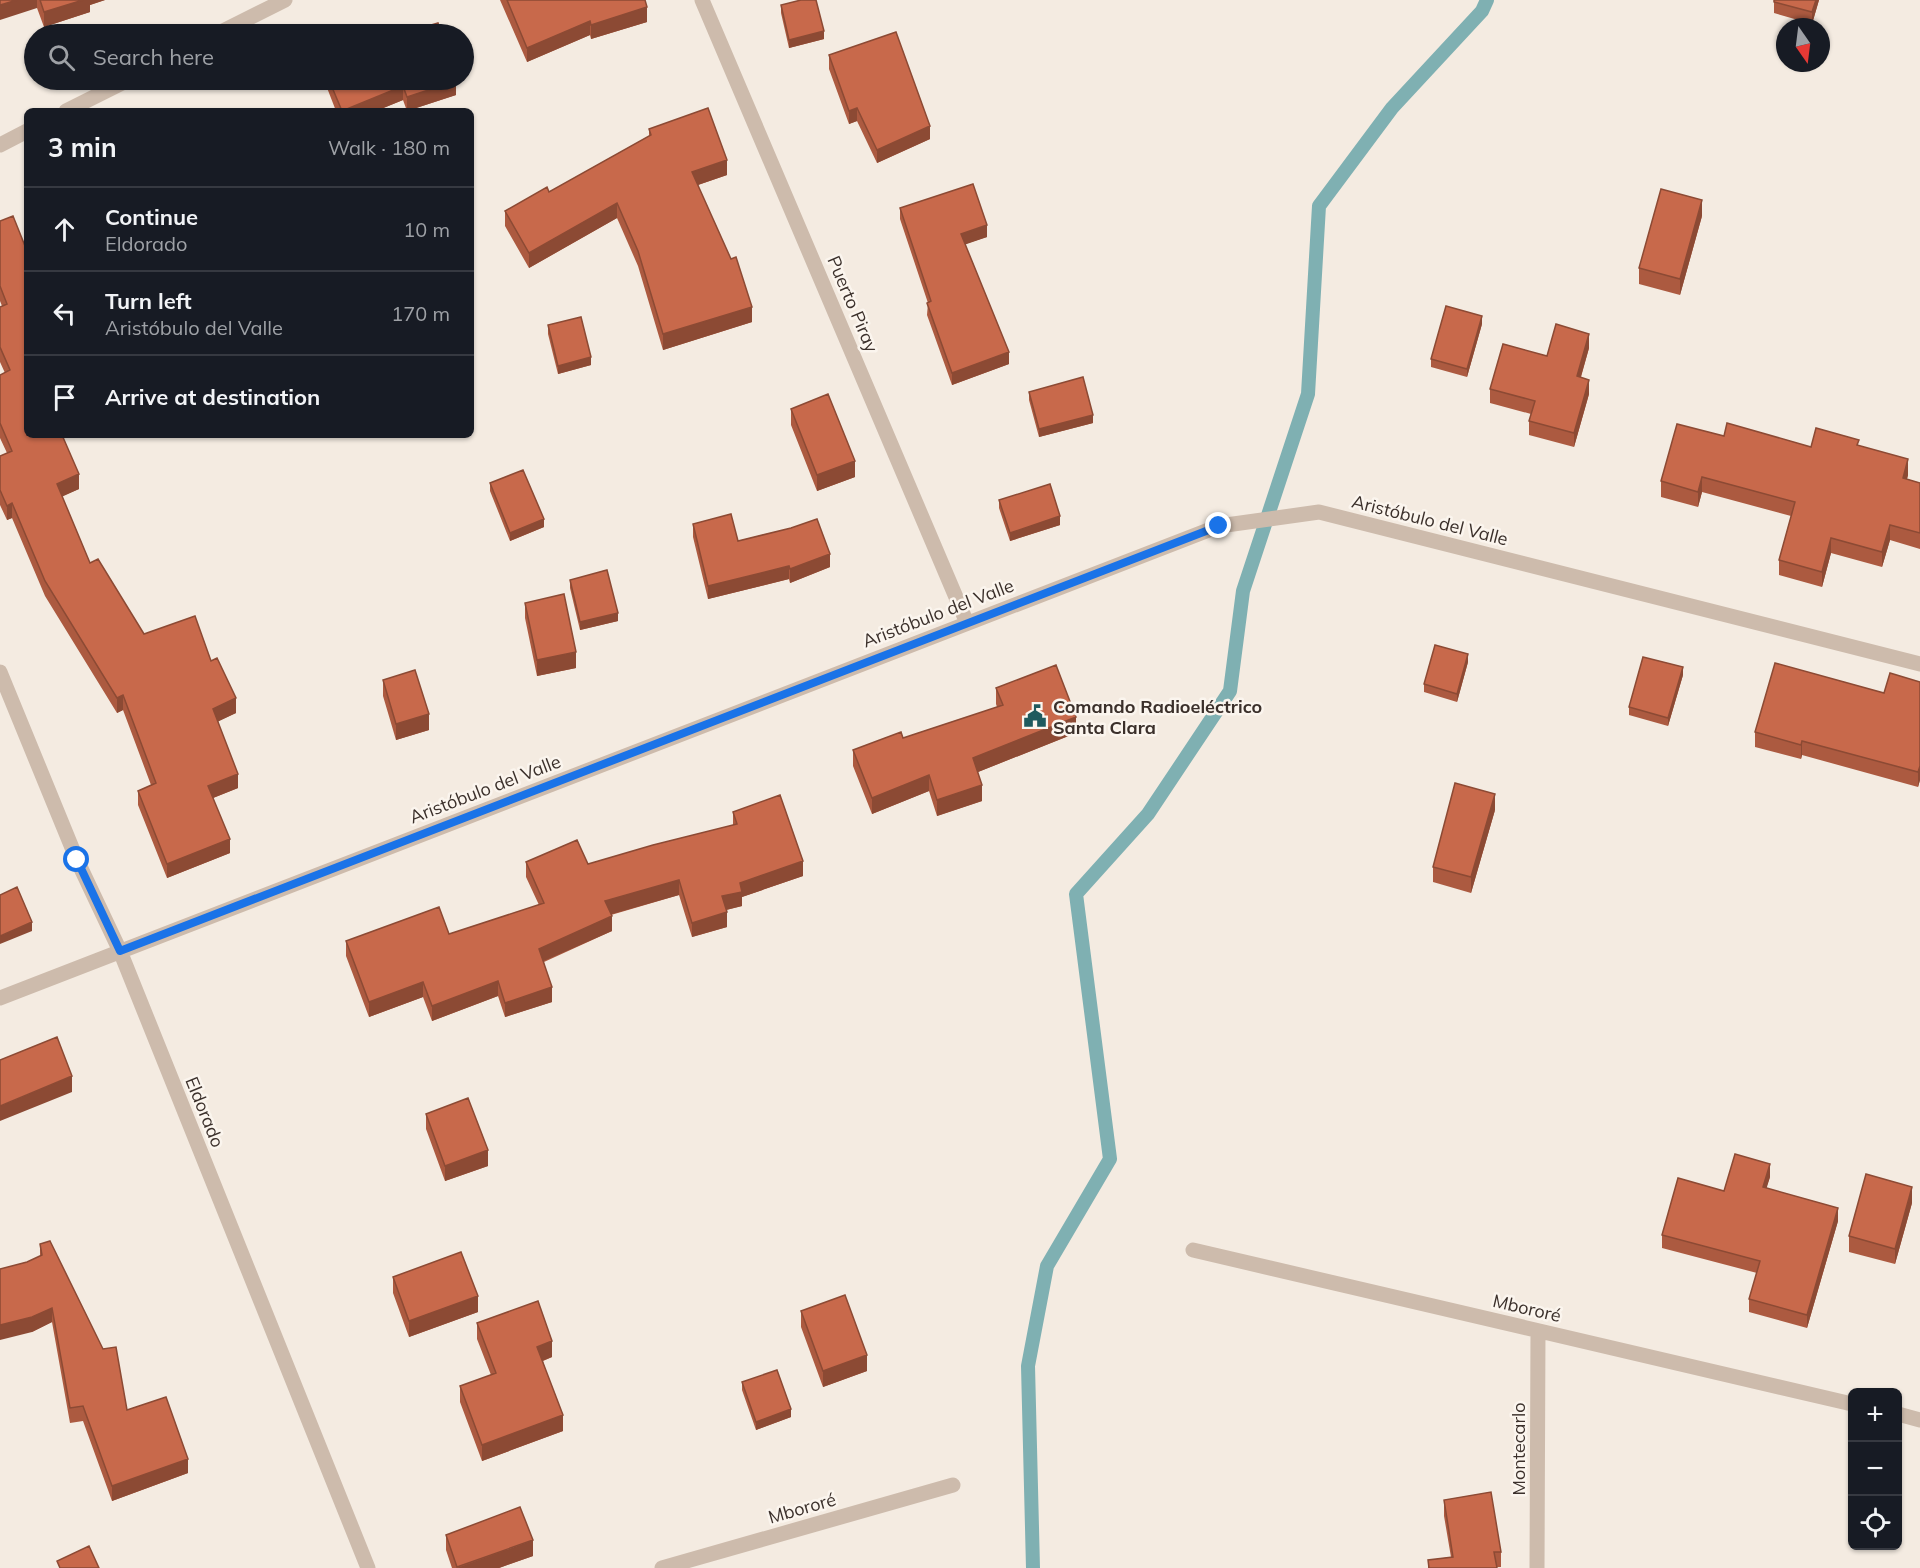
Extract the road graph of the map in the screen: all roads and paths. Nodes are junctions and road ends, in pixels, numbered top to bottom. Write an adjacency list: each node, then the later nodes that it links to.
1 (285, 0): 3 (street)
2 (702, 0): 8 (street, Puerto Piray)
3 (237, 24)
4 (108, 90): 5 (street)
5 (72, 108)
6 (24, 132): 7 (street)
7 (0, 144)
8 (967, 623): 9 (street, Aristóbulo del Valle); 11 (street, Aristóbulo del Valle)
9 (1920, 664)
10 (0, 672): 11 (street, Eldorado)
11 (120, 951): 12 (street, Aristóbulo del Valle); 19 (street, Eldorado)
12 (0, 998)
13 (1193, 1250): 14 (street, Mbororé)
14 (1538, 1331): 15 (street, Mbororé); 21 (street, Montecarlo)
15 (1848, 1403)
16 (1902, 1415): 17 (street)
17 (1920, 1420)
18 (952, 1485): 20 (street, Mbororé)
19 (368, 1568)
20 (662, 1568)
21 (1537, 1568)

